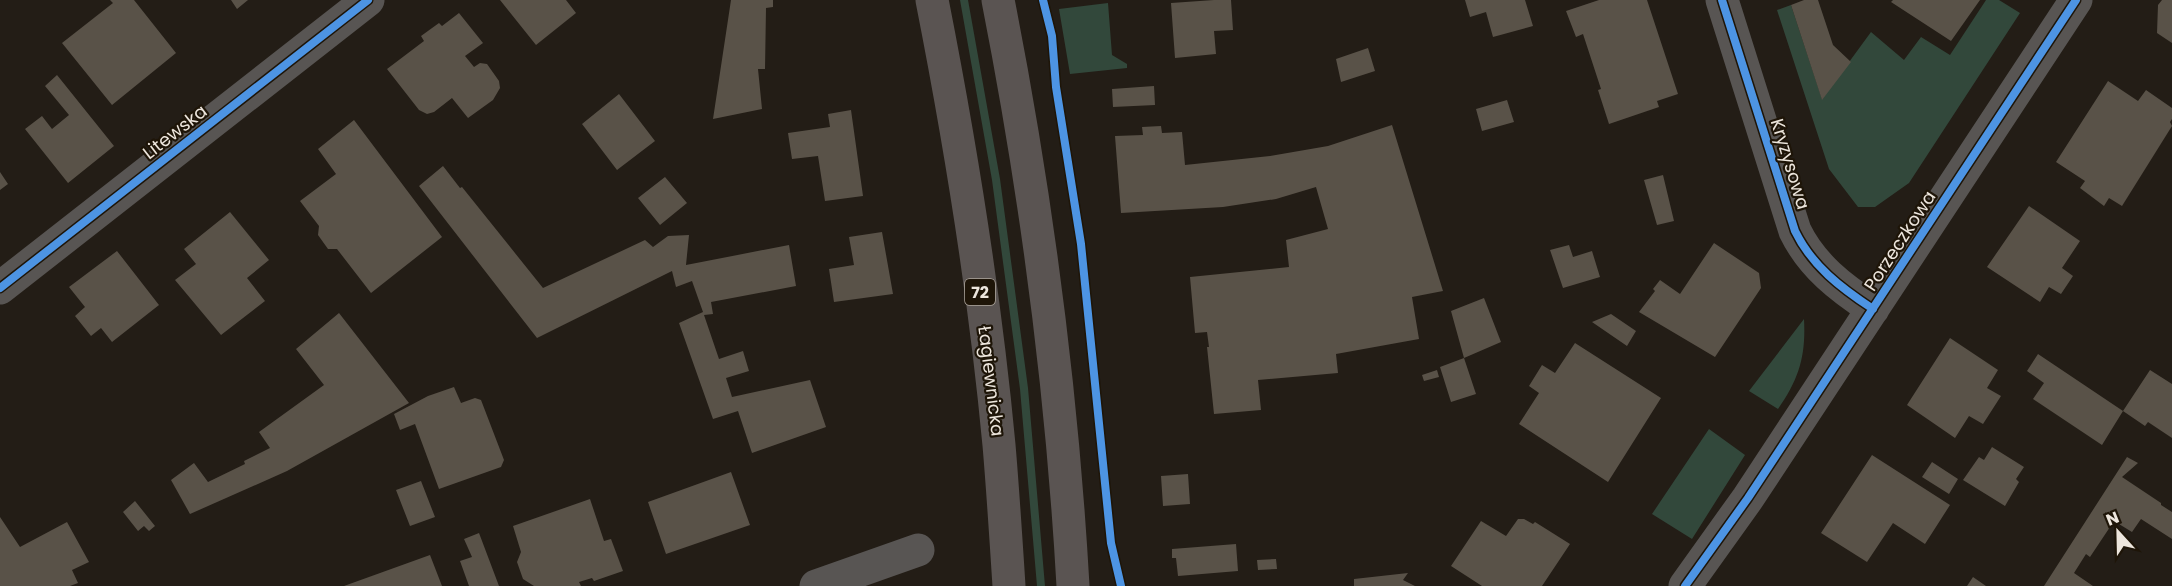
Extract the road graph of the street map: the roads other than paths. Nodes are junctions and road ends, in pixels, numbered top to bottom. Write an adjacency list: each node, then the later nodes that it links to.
1 (368, 0): 6 (street, Litewska)
2 (932, 0): 10 (main road, Łagiewnicka / 72)
3 (998, 0): 11 (main road)
4 (1722, 0): 7 (street, Kryzysowa)
5 (2076, 0): 7 (street, Porzeczkowa)
6 (0, 288)
7 (1873, 309): 12 (street, Porzeczkowa)
8 (918, 550): 9 (street)
9 (816, 586)
10 (1009, 586)
11 (1073, 586)
12 (1686, 586)

